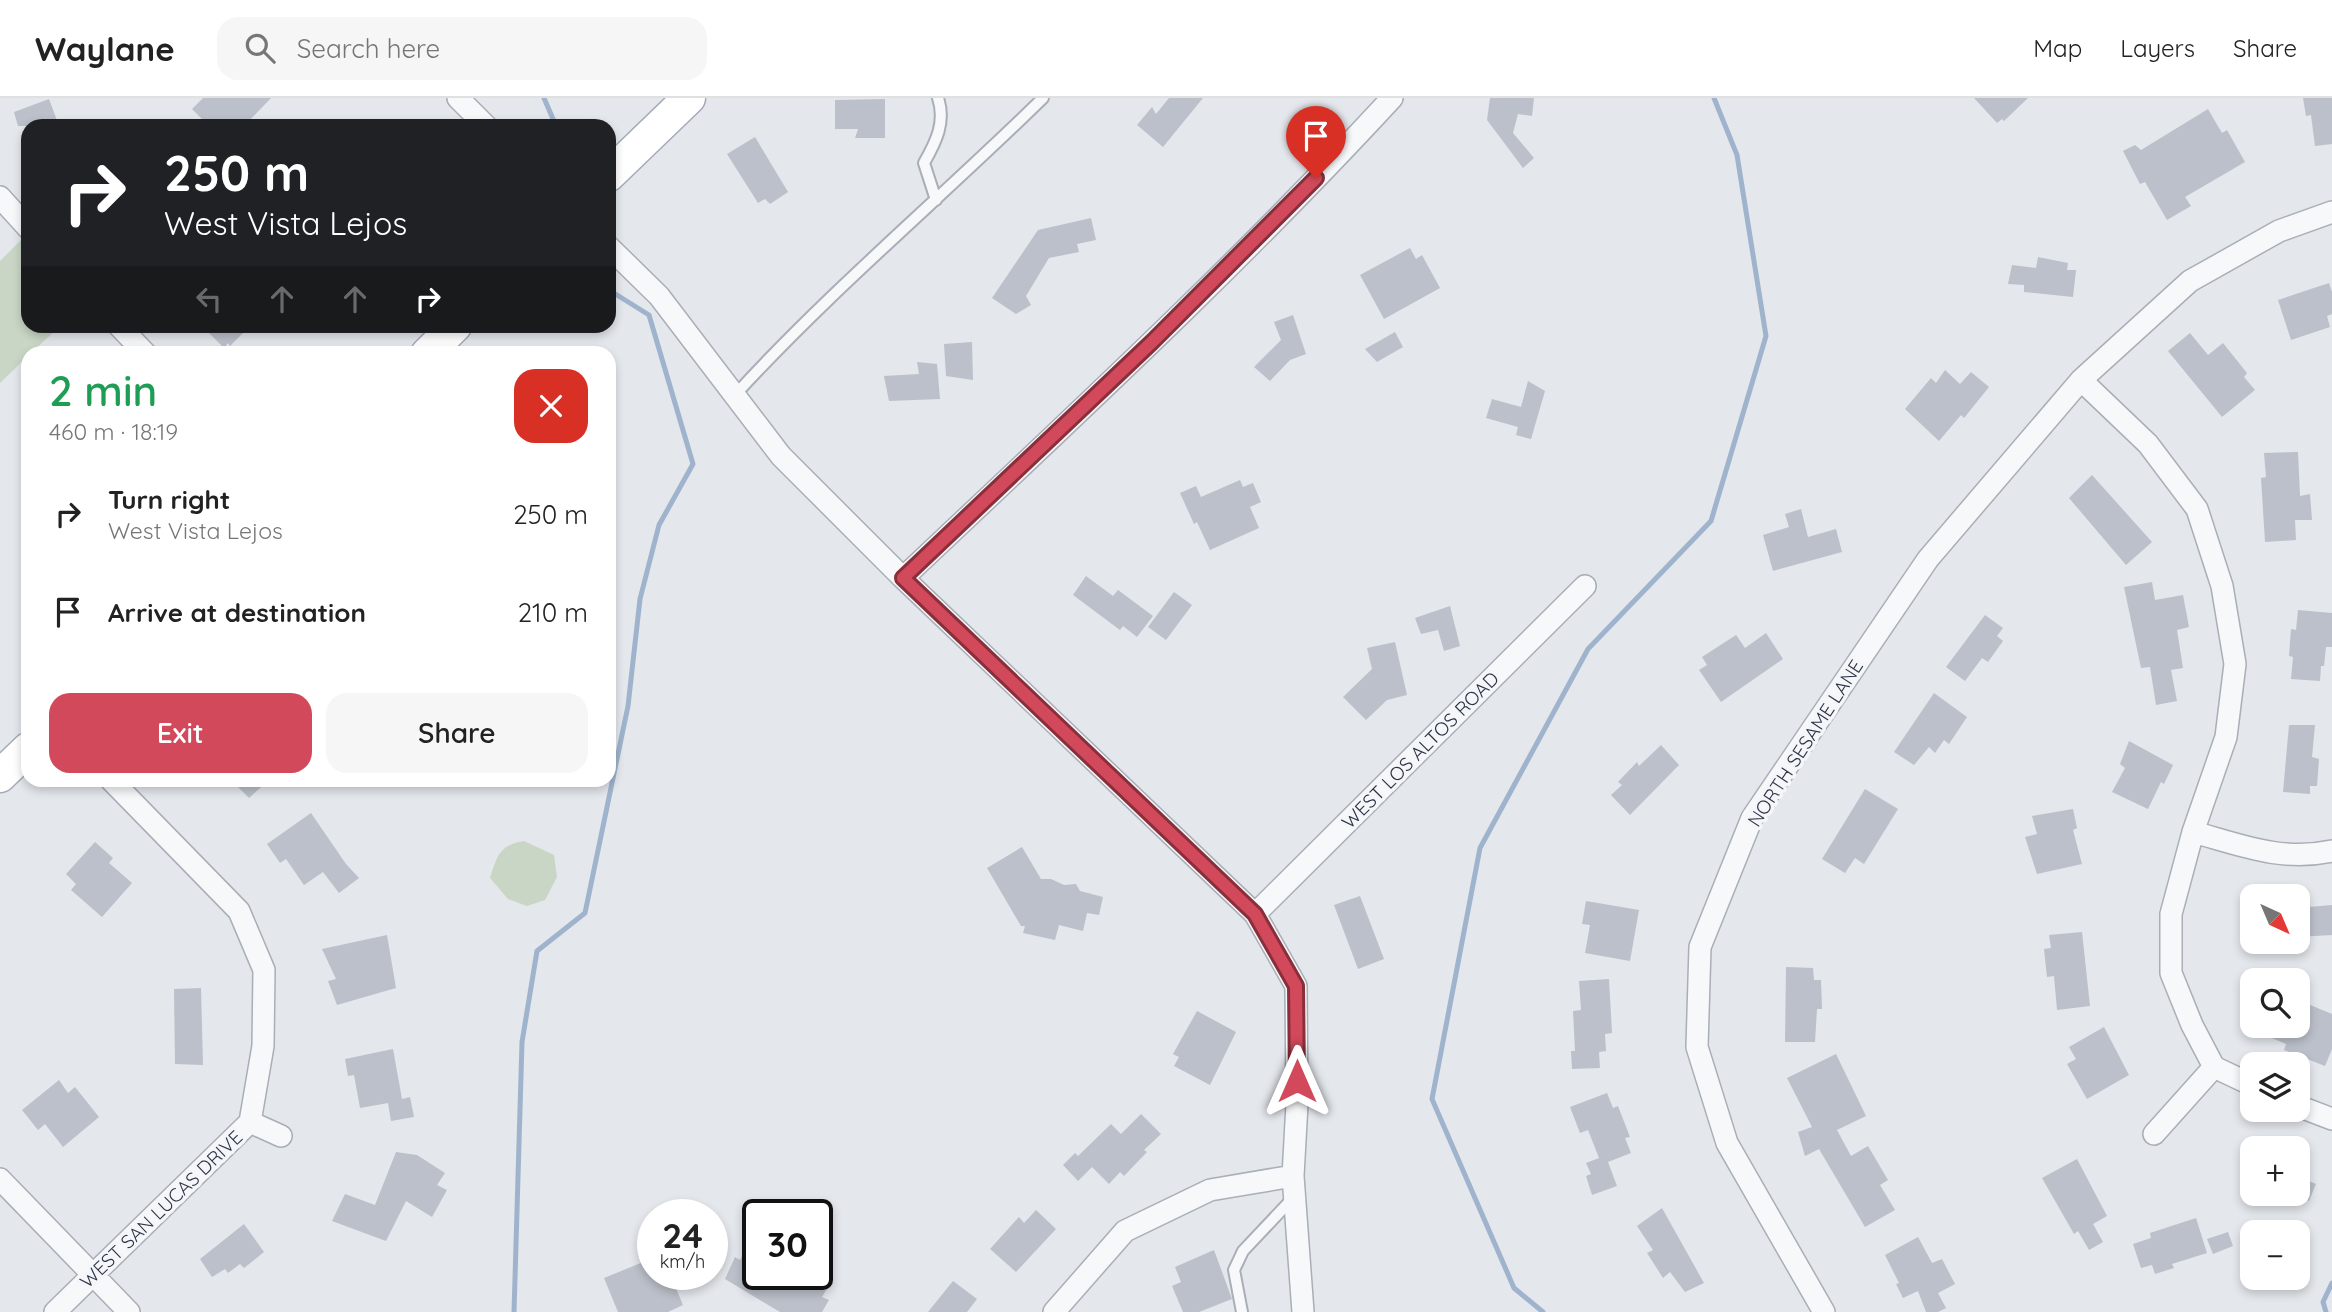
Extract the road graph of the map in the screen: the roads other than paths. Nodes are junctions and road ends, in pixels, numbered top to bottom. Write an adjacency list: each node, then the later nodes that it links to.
1 (458, 98): 6 (street)
2 (938, 98): 9 (lane)
3 (1043, 98): 9 (lane)
4 (1392, 98): 19 (street)
5 (686, 99): 7 (main road)
6 (479, 119)
7 (616, 168)
8 (0, 197): 11 (street)
9 (936, 200): 18 (lane)
10 (2332, 212): 17 (street, NORTH SESAME LANE)
11 (21, 220)
12 (616, 254): 18 (street)
13 (125, 333): 15 (street)
14 (448, 333): 16 (main road)
15 (138, 346)
16 (435, 346)
17 (2081, 380): 24 (street); 42 (street, NORTH SESAME LANE)
18 (735, 395): 19 (street)
19 (903, 578): 26 (street)
20 (1585, 586): 26 (street, WEST LOS ALTOS ROAD)
21 (21, 756): 22 (main road)
22 (0, 776)
23 (118, 787): 31 (street, WEST SAN LUCAS DRIVE)
24 (2193, 832): 25 (street); 27 (street)
25 (2332, 851)
26 (1255, 914): 35 (street)
27 (2214, 1067): 28 (street); 32 (street)
28 (2240, 1079)
29 (2310, 1111): 30 (street)
30 (2332, 1119)
31 (250, 1122): 33 (street); 36 (street, WEST SAN LUCAS DRIVE)
32 (2154, 1134)
33 (281, 1136)
34 (0, 1179): 36 (street)
35 (1294, 1186): 39 (street); 40 (lane); 41 (street)
36 (93, 1275): 37 (street, WEST SAN LUCAS DRIVE); 38 (street)
37 (55, 1312)
38 (129, 1312)
39 (1054, 1312)
40 (1242, 1312)
41 (1302, 1312)
42 (1824, 1312)

